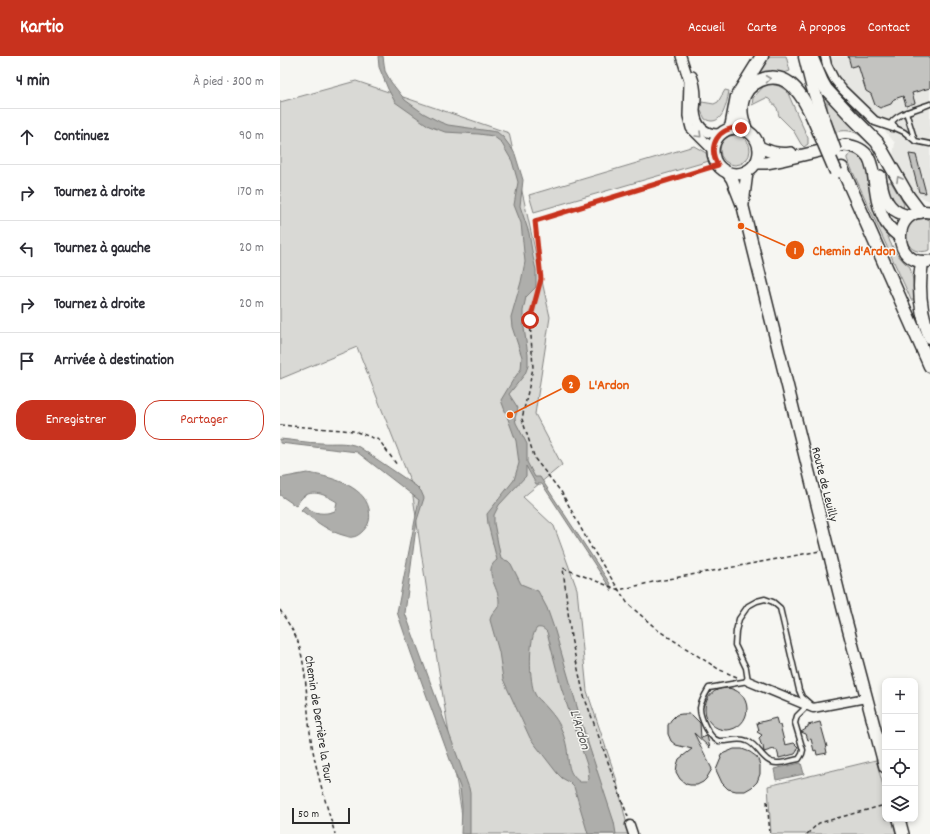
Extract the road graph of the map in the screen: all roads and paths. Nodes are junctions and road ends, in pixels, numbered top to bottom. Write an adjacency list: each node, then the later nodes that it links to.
1 (762, 56): 11 (main road)
2 (805, 56): 8 (main road)
3 (811, 56): 21 (main road, one-way to 3)
4 (825, 56): 9 (street)
5 (681, 58): 11 (street); 15 (street, one-way to 15)
6 (930, 104): 7 (lane)
7 (906, 112): 9 (lane); 12 (lane)
8 (817, 117): 10 (main road, one-way to 8); 25 (main road, bridge)
9 (893, 126): 12 (lane)
10 (746, 130): 11 (main road); 14 (main road)
11 (726, 131): 15 (main road)
12 (915, 141): 13 (lane)
13 (930, 144)
14 (759, 147): 16 (main road); 21 (main road)
15 (713, 150): 17 (main road)
16 (756, 163): 18 (main road); 22 (main road)
17 (718, 165): 19 (main road); 29 (path)
18 (747, 172): 19 (main road); 20 (main road)
19 (728, 173): 20 (main road)
20 (743, 207): 28 (main road, Route de Leuilly)
21 (920, 213): 22 (main road)
22 (900, 237): 23 (main road)
23 (926, 262): 24 (main road)
24 (930, 337)
25 (930, 366)
26 (280, 425): 27 (path)
27 (397, 465)
28 (828, 549): 29 (path); 32 (main road, Route de Leuilly)
29 (619, 590): 31 (path); 38 (path)
30 (280, 610): 39 (path, Chemin de Derrière la Tour)
31 (748, 681): 33 (street); 33 (lane); 33 (lane)
32 (866, 698): 33 (street); 34 (main road, Route de Leuilly)
33 (810, 706)
34 (882, 756)
35 (767, 801): 41 (path)
36 (882, 806): 42 (path)
37 (900, 822): 43 (main road)
38 (630, 825): 40 (street)
39 (335, 834)
40 (633, 834)
41 (770, 834)
42 (807, 834)
43 (903, 834)

